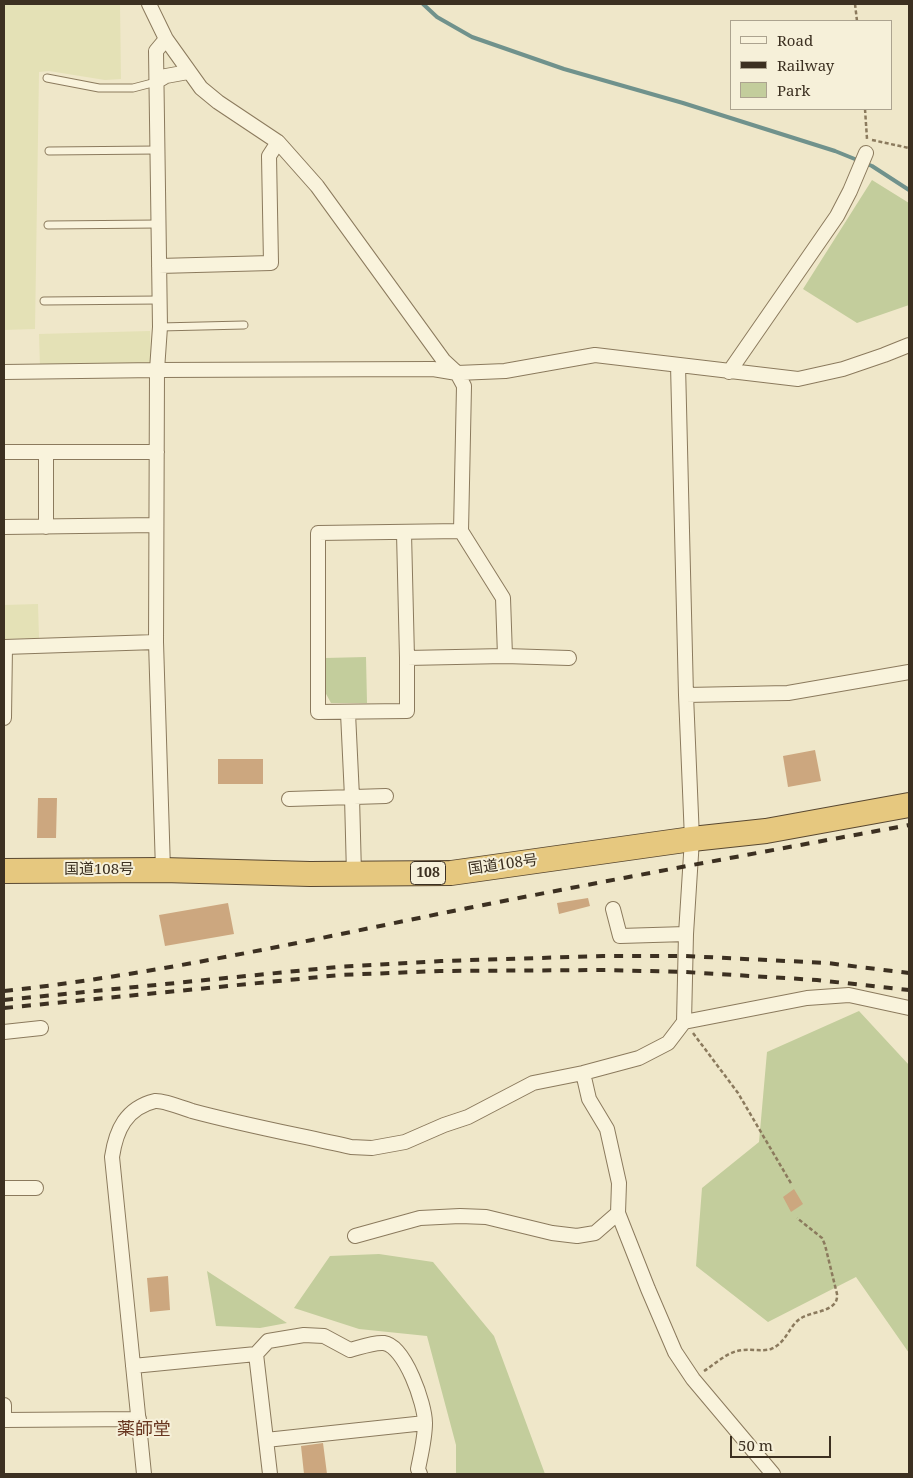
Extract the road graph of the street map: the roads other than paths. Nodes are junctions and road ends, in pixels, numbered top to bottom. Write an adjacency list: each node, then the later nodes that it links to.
1 (149, 4): 2 (street)
2 (166, 39): 3 (street); 5 (street)
3 (188, 72): 5 (street); 6 (street)
4 (47, 78): 5 (lane)
5 (156, 82): 7 (street)
6 (278, 142): 12 (street); 22 (street)
7 (157, 150): 8 (lane); 10 (street)
8 (49, 151)
9 (866, 153): 21 (street)
10 (158, 224): 11 (lane); 12 (street)
11 (48, 225)
12 (159, 266): 13 (street)
13 (160, 300): 14 (lane); 16 (street)
14 (44, 301)
15 (244, 326): 16 (lane)
16 (160, 327): 19 (street)
17 (909, 344): 21 (street)
18 (678, 365): 21 (street); 22 (street); 37 (street)
19 (157, 370): 20 (street); 22 (street); 25 (street)
20 (4, 372)
21 (729, 372)
22 (457, 373): 29 (street)
23 (4, 452): 24 (street)
24 (46, 452): 25 (street); 26 (street)
25 (157, 452): 27 (street)
26 (46, 526): 27 (street); 28 (street)
27 (156, 526): 31 (street)
28 (4, 527)
29 (461, 531): 30 (street); 33 (street)
30 (404, 533): 34 (street); 38 (street)
31 (156, 642): 32 (street); 45 (street)
32 (4, 647): 39 (street)
33 (505, 656): 34 (street); 35 (street)
34 (408, 658): 38 (street)
35 (569, 658)
36 (909, 672): 37 (street)
37 (686, 695): 44 (street)
38 (348, 712): 41 (street)
39 (4, 718)
40 (386, 796): 41 (street)
41 (352, 797): 42 (street); 47 (street)
42 (289, 799)
43 (909, 805): 44 (highway, 国道108号 / 108)
44 (692, 838): 47 (highway, 国道108号 / 108); 49 (street)
45 (163, 870): 46 (highway, 国道108号 / 108); 47 (highway, 国道108号 / 108)
46 (4, 871)
47 (354, 874)
48 (613, 910): 49 (street)
49 (686, 934): 51 (street)
50 (909, 1008): 51 (street)
51 (684, 1022): 54 (street)
52 (41, 1028): 53 (street)
53 (4, 1032)
54 (583, 1073): 57 (street); 60 (street)
55 (4, 1188): 56 (street)
56 (36, 1188)
57 (618, 1213): 58 (street); 69 (street)
58 (355, 1236)
59 (256, 1354): 60 (street); 64 (street); 65 (street)
60 (133, 1366): 62 (street)
61 (4, 1405): 63 (street)
62 (139, 1419): 63 (street); 66 (street)
63 (4, 1420)
64 (425, 1423): 65 (street); 68 (street)
65 (266, 1440): 67 (street)
66 (144, 1474)
67 (270, 1474)
68 (420, 1474)
69 (774, 1474)

